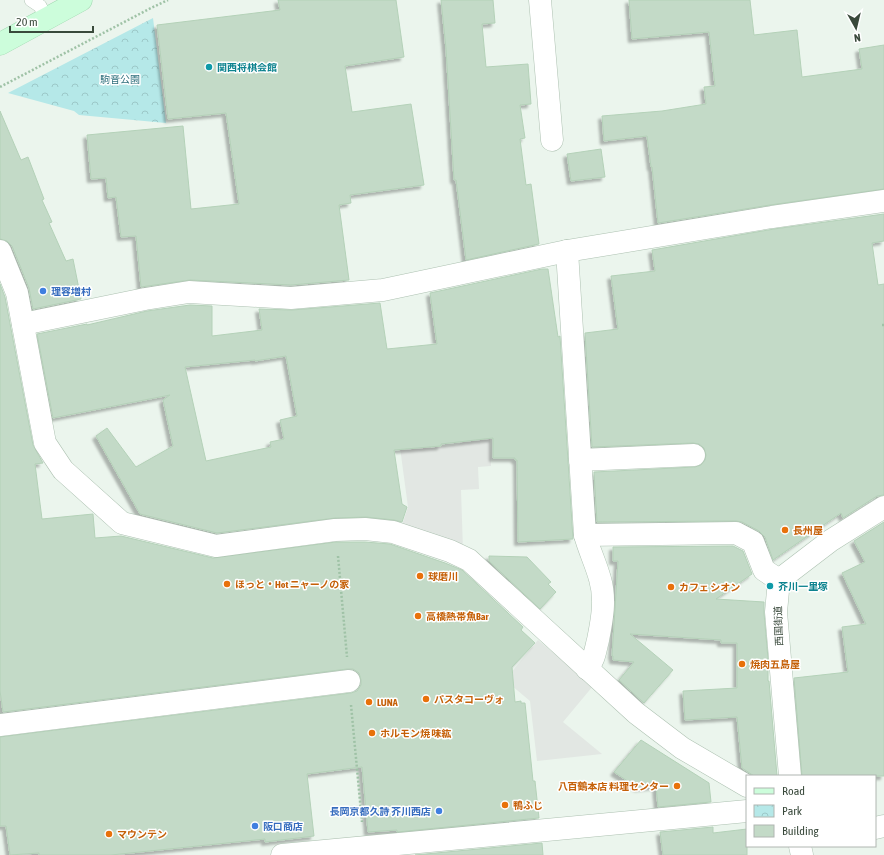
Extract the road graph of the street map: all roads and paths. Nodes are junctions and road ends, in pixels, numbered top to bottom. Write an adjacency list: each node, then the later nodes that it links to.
1 (31, 0): 5 (lane)
2 (81, 0): 5 (street)
3 (168, 0): 7 (path)
4 (540, 0): 8 (street)
5 (46, 18): 6 (street)
6 (0, 44)
7 (0, 87)
8 (552, 140)
9 (884, 201): 11 (street)
10 (0, 251): 12 (street)
11 (567, 251): 12 (street); 14 (street)
12 (23, 324): 18 (street)
13 (694, 455): 14 (street)
14 (580, 460): 16 (street)
15 (884, 508): 17 (street)
16 (585, 535): 17 (street); 18 (street)
17 (779, 580): 21 (street, 西国街道)
18 (587, 668): 22 (street)
19 (349, 682): 20 (street)
20 (0, 725)
21 (790, 775)
22 (746, 785)
23 (746, 811): 24 (street)
24 (369, 851): 25 (street)
25 (282, 855)

